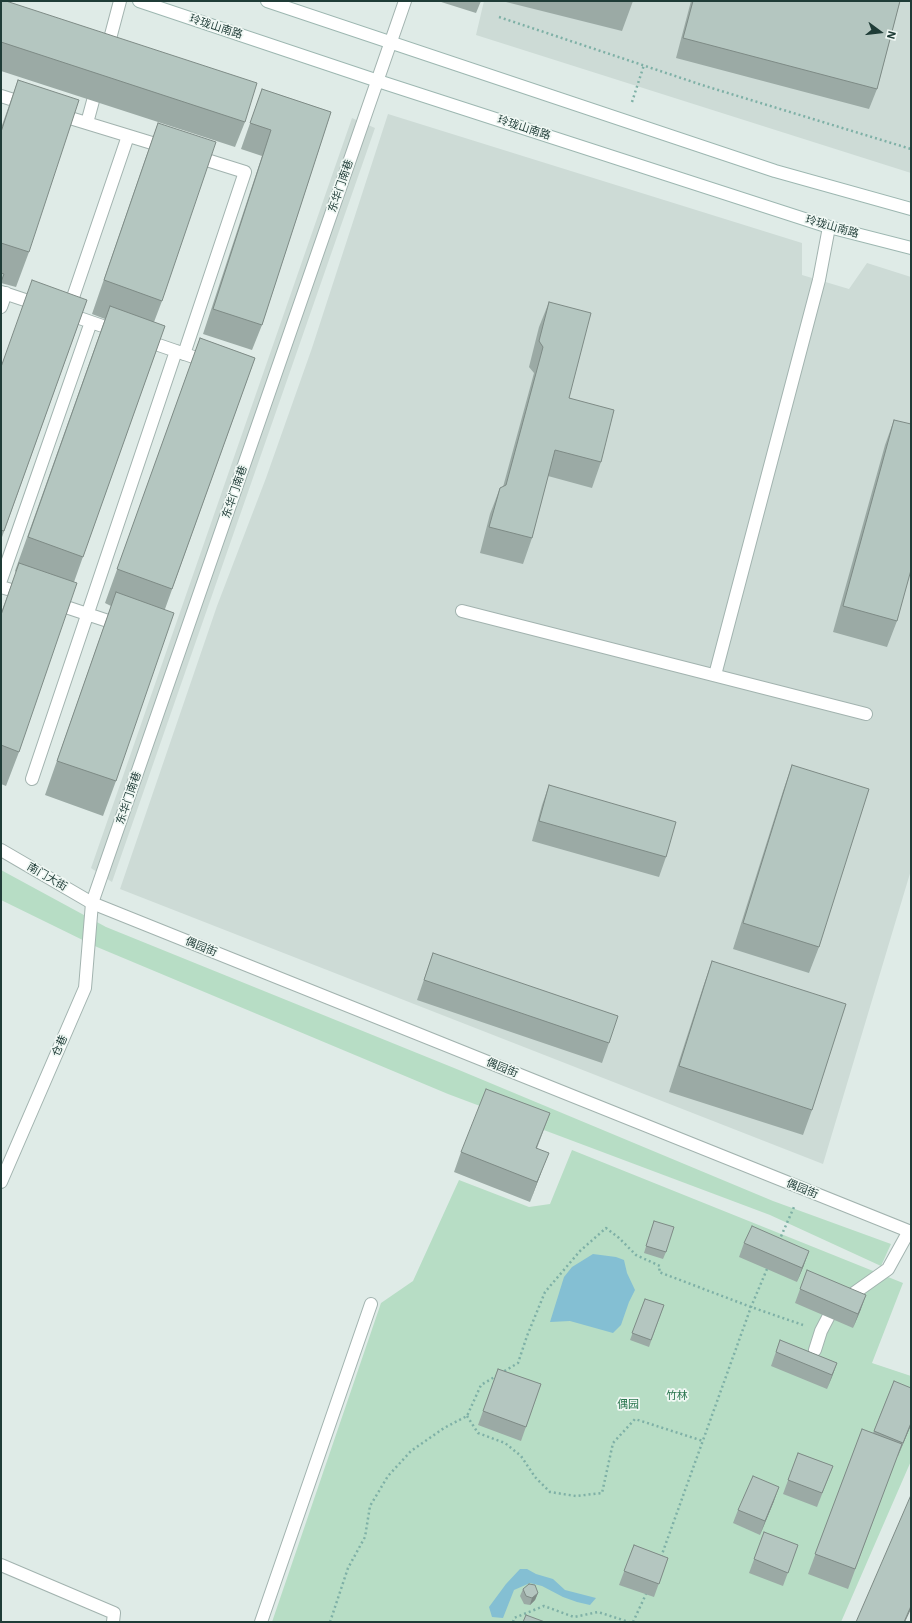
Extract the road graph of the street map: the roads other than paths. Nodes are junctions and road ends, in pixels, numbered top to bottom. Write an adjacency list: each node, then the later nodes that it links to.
1 (120, 1): 6 (street)
2 (139, 1): 8 (street, 玲珑山南路)
3 (266, 1): 5 (street)
4 (405, 1): 5 (street, 东华门南巷)
5 (390, 43): 8 (street, 东华门南巷); 12 (street)
6 (103, 62)
7 (99, 77): 10 (street)
8 (378, 81): 13 (street, 玲珑山南路); 30 (street, 东华门南巷)
9 (1, 96): 10 (street)
10 (87, 123): 11 (street)
11 (128, 136): 17 (street); 19 (street)
12 (911, 209)
13 (829, 227): 14 (street, 玲珑山南路); 26 (street)
14 (911, 248)
15 (3, 292): 16 (street); 17 (street)
16 (1, 307)
17 (67, 314): 18 (street)
18 (91, 322): 19 (street); 21 (street)
19 (180, 352): 20 (street); 24 (street)
20 (220, 366)
21 (1, 580)
22 (1, 587): 24 (street)
23 (462, 611): 26 (street)
24 (88, 614): 25 (street); 28 (street)
25 (133, 629)
26 (715, 675): 27 (street)
27 (866, 714)
28 (32, 780)
29 (1, 850): 30 (street, 南门大街)
30 (92, 903): 31 (street, 仓巷); 32 (street, 偶园街)
31 (1, 1182)
32 (910, 1232): 34 (street)
33 (371, 1304): 37 (street)
34 (815, 1350)
35 (1, 1565): 36 (street)
36 (113, 1622)
37 (261, 1622)

